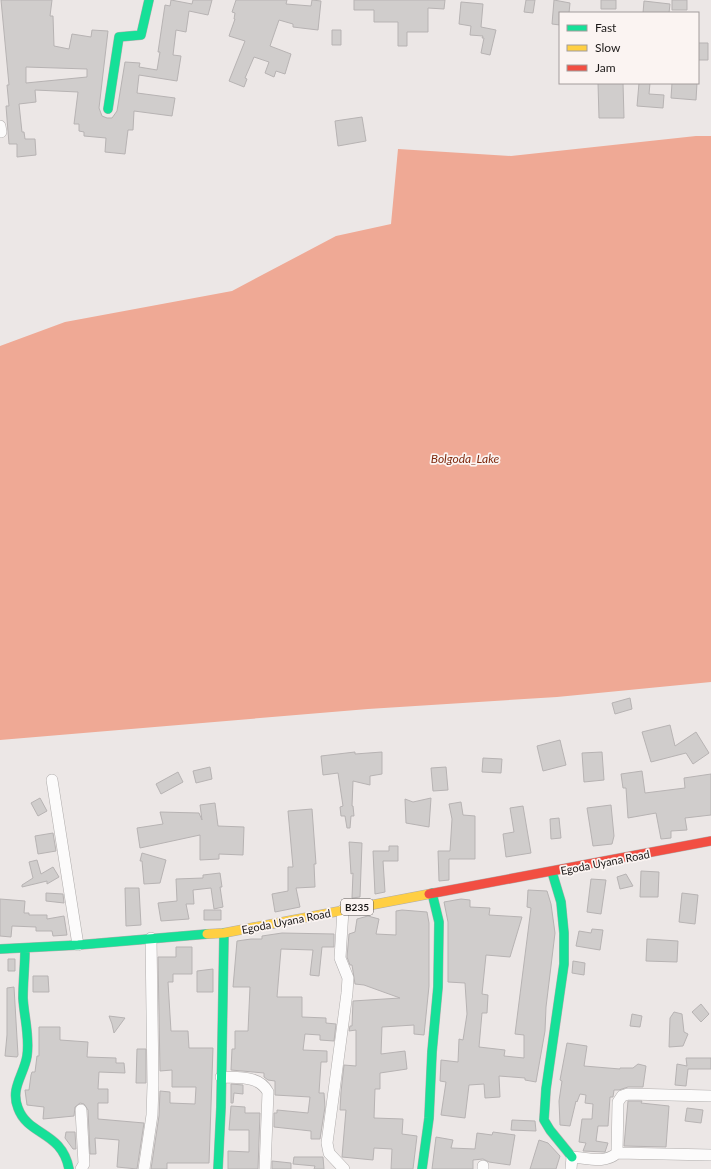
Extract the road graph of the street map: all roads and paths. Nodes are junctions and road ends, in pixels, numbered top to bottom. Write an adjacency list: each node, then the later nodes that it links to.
1 (149, 0): 2 (street)
2 (108, 109)
3 (0, 126): 4 (street)
4 (0, 132)
5 (52, 780): 12 (street)
6 (711, 841): 7 (street, Egoda Uyana Road / B235)
7 (552, 872): 8 (street, Egoda Uyana Road / B235); 20 (street)
8 (432, 893): 9 (street, Egoda Uyana Road / B235); 27 (street)
9 (343, 910): 10 (street, Egoda Uyana Road / B235); 26 (street)
10 (224, 933): 11 (street, Egoda Uyana Road / B235); 15 (street)
11 (151, 938): 12 (street, Egoda Uyana Road / B235); 23 (street)
12 (78, 945): 14 (street, Egoda Uyana Road / B235)
13 (0, 949): 14 (street, Egoda Uyana Road / B235)
14 (25, 949): 21 (street)
15 (221, 1077): 24 (street); 25 (street)
16 (711, 1096): 18 (street)
17 (81, 1110): 22 (street)
18 (617, 1153): 19 (street); 20 (street)
19 (711, 1155)
20 (572, 1157): 28 (street)
21 (69, 1169)
22 (81, 1169)
23 (144, 1169)
24 (218, 1169)
25 (265, 1169)
26 (344, 1169)
27 (422, 1169)
28 (571, 1169)

